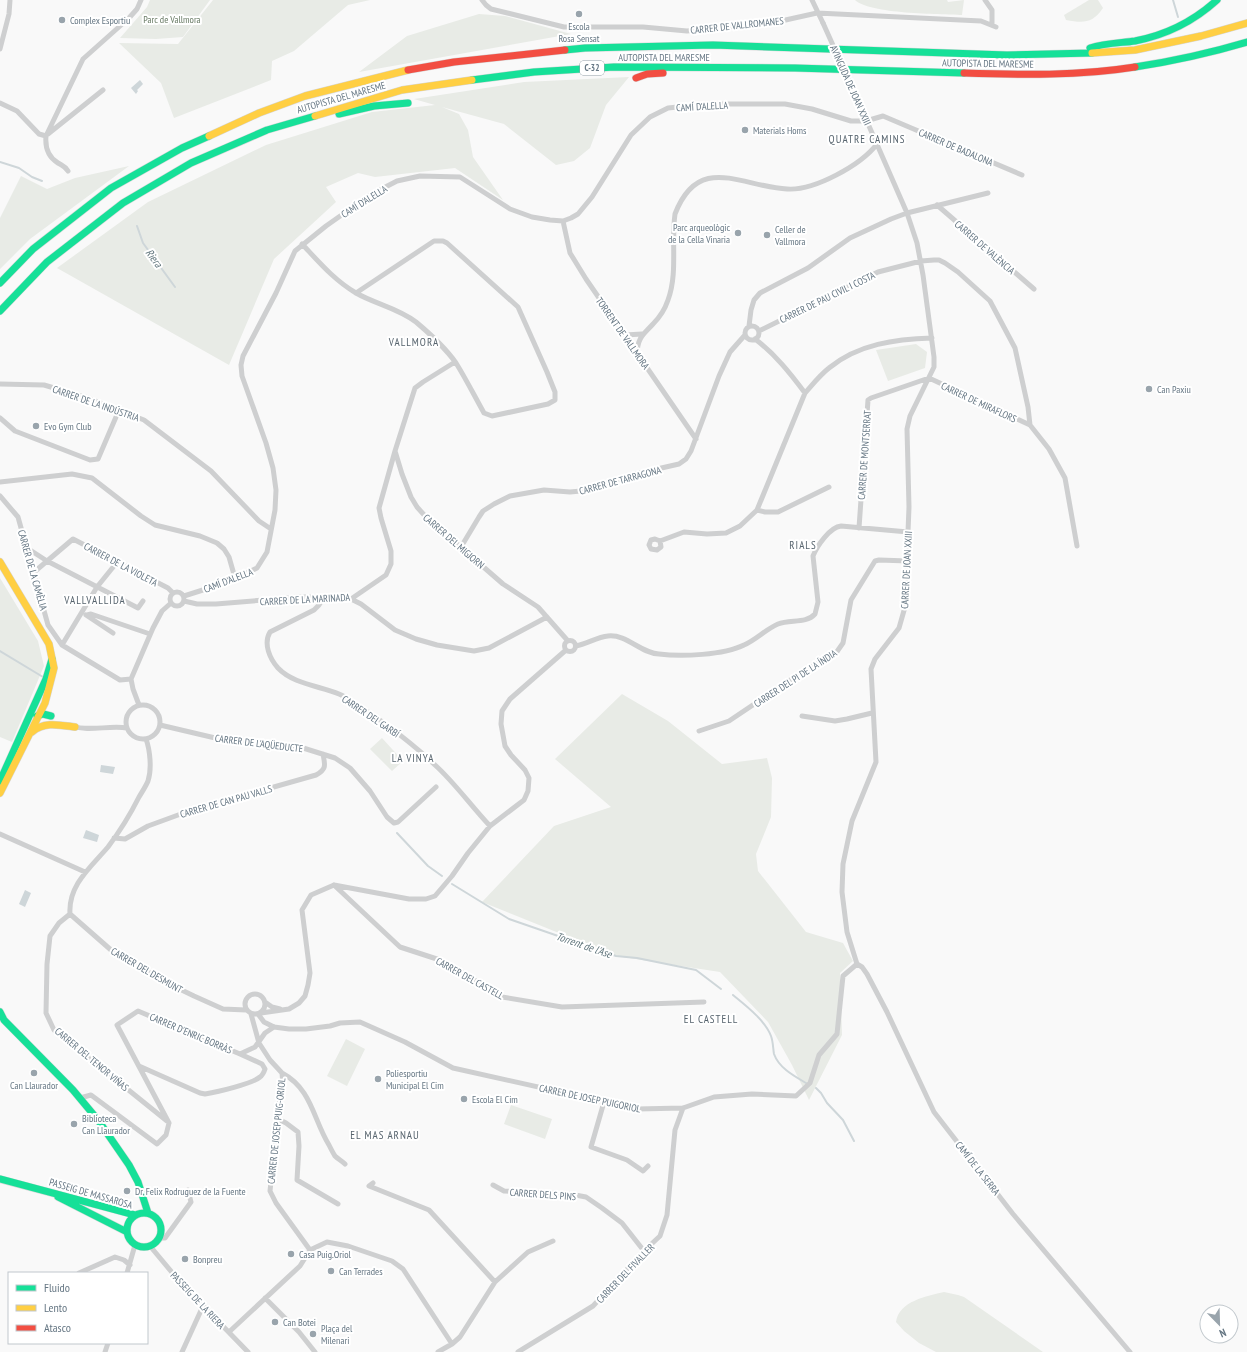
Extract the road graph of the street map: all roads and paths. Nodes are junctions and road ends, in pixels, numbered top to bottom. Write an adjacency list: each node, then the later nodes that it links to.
1 (10, 0): 10 (street)
2 (141, 0): 19 (street)
3 (482, 0): 7 (street, CARRER DE VALLROMANES)
4 (812, 0): 7 (street, AVINGUDA DE JOAN XXIII)
5 (985, 0): 7 (street, CARRER DE VALLROMANES)
6 (1217, 0): 11 (main road)
7 (818, 12): 17 (street, AVINGUDA DE JOAN XXIII, bridge)
8 (1247, 24): 11 (main road, AUTOPISTA DEL MARESME / C-32)
9 (1245, 44): 12 (main road, AUTOPISTA DEL MARESME / C-32)
10 (0, 47)
11 (1080, 54): 29 (main road, AUTOPISTA DEL MARESME / C-32)
12 (795, 68): 13 (main road); 18 (main road, AUTOPISTA DEL MARESME / C-32)
13 (636, 78)
14 (103, 90): 19 (street)
15 (0, 103): 19 (street)
16 (408, 103): 18 (main road)
17 (866, 121): 20 (street, AVINGUDA DE JOAN XXIII); 22 (street, CARRER DE BADALONA); 26 (street, CAMÍ D'ALELLA)
18 (267, 130): 32 (main road, AUTOPISTA DEL MARESME / C-32)
19 (46, 136): 21 (street)
20 (877, 144): 25 (street, AVINGUDA DE JOAN XXIII); 35 (street)
21 (68, 171)
22 (1022, 175)
23 (988, 193): 24 (street)
24 (937, 205): 25 (street); 30 (street, CARRER DE VALÈNCIA)
25 (907, 213): 28 (street, AVINGUDA DE JOAN XXIII); 33 (street)
26 (563, 221): 27 (street, CAMÍ D'ALELLA); 36 (street, TORRENT DE VALLMORA)
27 (302, 244): 31 (street); 55 (street, CAMÍ D'ALELLA)
28 (921, 261): 34 (street, CARRER DE PAU CIVIL I COSTA); 38 (street, CARRER DE JOAN XXIII); 47 (street, CARRER DE PAU CIVIL I COSTA)
29 (0, 283)
30 (1034, 289)
31 (356, 293): 41 (street); 41 (street)
32 (0, 311)
33 (749, 326): 34 (street); 37 (street)
34 (759, 331): 39 (street)
35 (642, 334): 36 (street); 40 (street)
36 (625, 335): 40 (street, TORRENT DE VALLMORA)
37 (745, 335): 39 (street); 48 (street, CARRER DE TARRAGONA)
38 (932, 338): 42 (street, CARRER DE JOAN XXIII); 44 (street)
39 (755, 339): 44 (street)
40 (637, 353): 48 (street, TORRENT DE VALLMORA)
41 (455, 362): 49 (street)
42 (929, 378): 47 (street, CARRER DE MIRAFLORS); 54 (street, CARRER DE MONTSERRAT); 56 (street, CARRER DE JOAN XXIII)
43 (0, 384): 45 (street, CARRER DE LA INDÚSTRIA)
44 (805, 393): 53 (street)
45 (119, 410): 46 (street); 55 (street, CARRER DE LA INDÚSTRIA)
46 (0, 418)
47 (1030, 425): 58 (street)
48 (696, 440): 59 (street, CARRER DE TARRAGONA)
49 (395, 451): 59 (street, CARRER DEL MIGJORN); 71 (street, CARRER DE LA MARINADA)
50 (0, 482): 66 (street)
51 (829, 487): 53 (street)
52 (0, 496): 60 (street, CARRER DE LA CAMÈLIA)
53 (758, 510): 57 (street)
54 (859, 528): 56 (street); 82 (street)
55 (271, 529): 66 (street, CAMÍ D'ALELLA)
56 (908, 532): 62 (street, CARRER DE JOAN XXIII)
57 (660, 541)
58 (1077, 546)
59 (461, 547): 75 (street, CARRER DEL MIGJORN)
60 (27, 548): 61 (street); 65 (street, CARRER DE LA CAMÈLIA)
61 (47, 561): 64 (street, CARRER DE LA VIOLETA); 65 (street, CARRER DE LA VIOLETA); 67 (street)
62 (908, 561): 89 (street, CARRER DE JOAN XXIII); 98 (street, CARRER DEL PI DE LA ÍNDIA)
63 (0, 562): 84 (main road)
64 (118, 562): 67 (street); 68 (street, CARRER DE LA VIOLETA)
65 (33, 573): 81 (street, CARRER DE LA CAMÈLIA)
66 (235, 578): 70 (street, CAMÍ D'ALELLA)
67 (97, 587): 72 (street); 74 (street)
68 (173, 593): 70 (street); 73 (street)
69 (324, 597): 70 (street, CARRER DE LA MARINADA); 71 (street, CARRER DE LA MARINADA); 106 (street, CARRER DEL GARBÍ)
70 (184, 599): 73 (street)
71 (351, 599): 75 (street)
72 (143, 601)
73 (171, 604): 79 (street)
74 (84, 614): 76 (street); 77 (street); 81 (street)
75 (548, 617): 80 (street, CARRER DEL MIGJORN)
76 (112, 621): 77 (street); 79 (street)
77 (106, 628): 78 (street)
78 (113, 633)
79 (150, 634): 86 (street)
80 (568, 641): 82 (street); 83 (street)
81 (62, 645): 86 (street)
82 (576, 646): 83 (street)
83 (566, 650): 106 (street)
84 (52, 657): 85 (main road); 87 (main road)
85 (46, 679): 90 (main road); 102 (main road)
86 (131, 679): 88 (street)
87 (45, 703): 90 (main road); 91 (main road)
88 (139, 706): 95 (street); 97 (street)
89 (872, 713): 92 (street); 112 (street, CARRER DE JOAN XXIII)
90 (38, 716): 91 (main road); 94 (main road); 100 (main road); 102 (main road)
91 (51, 716): 93 (main road)
92 (802, 716)
93 (63, 723): 96 (street)
94 (47, 725): 96 (main road); 100 (main road)
95 (160, 725): 99 (street); 101 (street, CARRER DE L'AQÜEDUCTE)
96 (75, 727): 97 (street)
97 (127, 728): 99 (street)
98 (699, 731)
99 (146, 738): 108 (street)
100 (25, 742): 105 (main road)
101 (323, 754): 104 (street, CARRER DE L'AQÜEDUCTE); 108 (street, CARRER DE CAN PAU VALLS)
102 (11, 756): 103 (main road)
103 (0, 781)
104 (436, 787)
105 (0, 793)
106 (490, 826): 110 (street)
107 (0, 834): 109 (street)
108 (114, 838): 109 (street)
109 (85, 872): 111 (street)
110 (334, 885): 115 (street, CARRER DEL CASTELL); 117 (street)
111 (70, 914): 116 (street, CARRER DEL DESMUNT); 132 (street, CARRER DEL TENOR VIÑAS)
112 (857, 964): 130 (street, CARRER DE JOSEP PUIGORIOL); 163 (street, CAMÍ DE LA SERRA)
113 (245, 1002): 114 (street); 116 (street); 119 (street)
114 (265, 1002): 117 (street); 121 (street)
115 (704, 1002)
116 (234, 1009): 119 (street)
117 (281, 1010): 120 (street)
118 (0, 1012): 128 (main road)
119 (249, 1012): 121 (street); 124 (street, CARRER DE JOSEP PUIG-ORIOL)
120 (271, 1012): 121 (street); 122 (street)
121 (259, 1013): 122 (street, CARRER DE JOSEP PUIGORIOL)
122 (267, 1023): 123 (street, CARRER DE JOSEP PUIGORIOL)
123 (274, 1026): 124 (street, CARRER D'ENRIC BORRÀS); 129 (street, CARRER DE JOSEP PUIGORIOL)
124 (258, 1043): 125 (street, CARRER D'ENRIC BORRÀS); 127 (street, CARRER DE JOSEP PUIG-ORIOL)
125 (240, 1054): 126 (street); 126 (street, CARRER D'ENRIC BORRÀS)
126 (139, 1066): 132 (street, CARRER D'ENRIC BORRÀS)
127 (282, 1073): 131 (street, CARRER DE JOSEP PUIG-ORIOL); 133 (street)
128 (80, 1098): 132 (street); 141 (main road)
129 (604, 1102): 130 (street, CARRER DE JOSEP PUIGORIOL); 134 (street)
130 (683, 1108): 149 (street, CARRER DEL FIVALLER)
131 (278, 1119): 140 (street); 148 (street, CARRER DE JOSEP PUIG-ORIOL)
132 (169, 1123)
133 (346, 1164)
134 (648, 1166)
135 (0, 1179): 138 (main road, PASSEIG DE MASSAROSA)
136 (373, 1183): 153 (street)
137 (493, 1185): 149 (street, CARRER DELS PINS)
138 (42, 1189): 142 (main road, PASSEIG DE MASSAROSA); 143 (main road, PASSEIG DE MASSAROSA)
139 (188, 1190): 144 (street)
140 (338, 1204)
141 (148, 1213): 142 (main road); 144 (main road)
142 (135, 1215): 143 (main road)
143 (127, 1232): 146 (main road)
144 (159, 1238): 147 (main road)
145 (553, 1241): 153 (street)
146 (135, 1245): 147 (main road); 150 (street)
147 (150, 1246): 155 (street, PASSEIG DE LA RIERA)
148 (310, 1250): 154 (street); 157 (street)
149 (644, 1251): 162 (street, CARRER DEL FIVALLER)
150 (130, 1264): 151 (street); 152 (street)
151 (80, 1272)
152 (127, 1272)
153 (495, 1282): 157 (street)
154 (265, 1298): 156 (street); 160 (street)
155 (203, 1306): 156 (street, PASSEIG DE LA RIERA); 158 (street)
156 (229, 1332): 159 (street, PASSEIG DE LA RIERA)
157 (452, 1344): 161 (street)
158 (182, 1352)
159 (248, 1352)
160 (315, 1352)
161 (438, 1352)
162 (518, 1352)
163 (1130, 1352)

